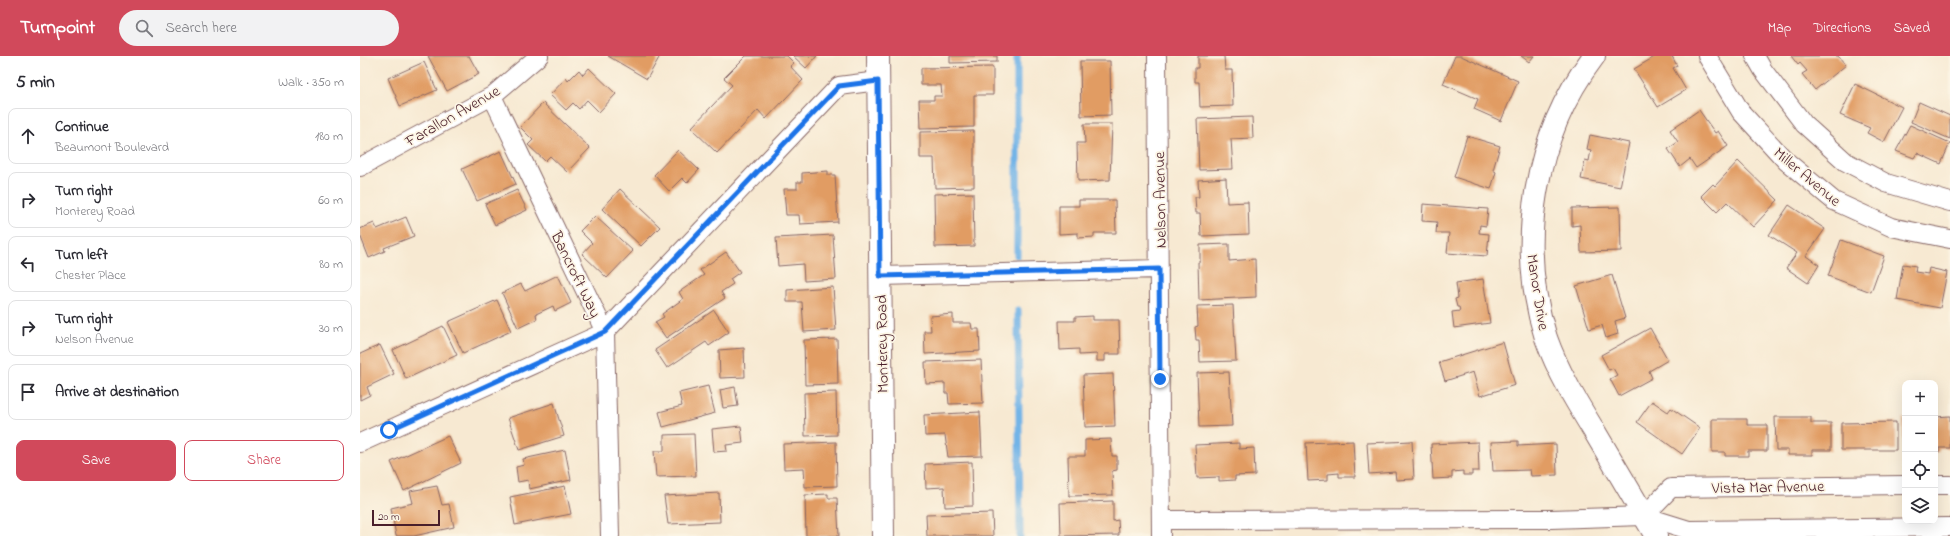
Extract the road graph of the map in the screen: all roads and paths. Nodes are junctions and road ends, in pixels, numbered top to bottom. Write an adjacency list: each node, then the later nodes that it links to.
1 (539, 56): 8 (street, Farallon Avenue)
2 (878, 56): 7 (street, Monterey Road)
3 (1157, 56): 12 (street, Nelson Avenue)
4 (1594, 56): 19 (street, Manor Drive)
5 (1707, 56): 11 (street, Miller Avenue)
6 (1755, 56): 10 (street)
7 (878, 81): 13 (street, Monterey Road); 14 (street)
8 (492, 96): 9 (street, Farallon Avenue); 14 (street, Bancroft Way)
9 (360, 167)
10 (1950, 202)
11 (1950, 239)
12 (1159, 269): 13 (street); 21 (street, Nelson Avenue)
13 (880, 276): 23 (street, Monterey Road)
14 (605, 332): 15 (street); 22 (street, Bancroft Way)
15 (360, 443)
16 (1902, 485): 19 (street, Vista Mar Avenue)
17 (1938, 485): 18 (street)
18 (1950, 485)
19 (1644, 516): 20 (street); 21 (street); 24 (street, Manor Drive)
20 (1950, 527)
21 (1161, 528)
22 (610, 536)
23 (883, 536)
24 (1656, 536)

